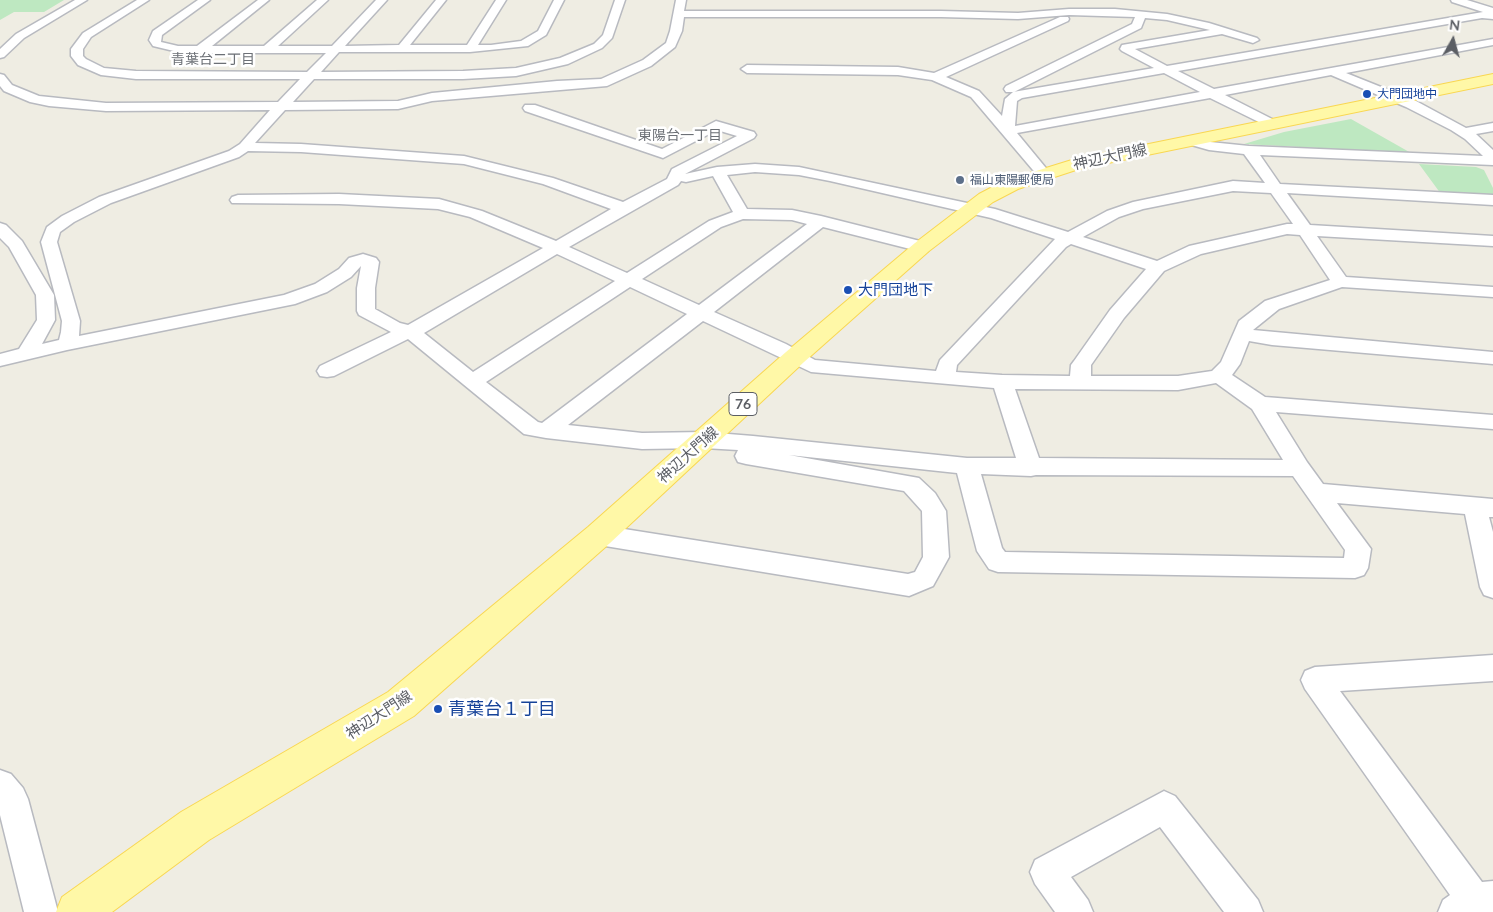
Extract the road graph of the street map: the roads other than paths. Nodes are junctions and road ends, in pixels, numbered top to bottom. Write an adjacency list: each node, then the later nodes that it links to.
1 (82, 0): 37 (street)
2 (144, 0): 44 (street)
3 (205, 0): 36 (street)
4 (264, 0): 36 (street)
5 (323, 0): 32 (street)
6 (382, 0): 33 (street)
7 (440, 0): 31 (street)
8 (500, 0): 34 (street)
9 (559, 0): 29 (street)
10 (620, 0): 38 (street)
11 (681, 0): 21 (street)
12 (852, 0): 20 (street)
13 (1091, 0): 18 (street)
14 (1456, 0): 19 (street)
15 (1046, 3): 17 (street)
16 (1165, 4): 28 (street)
17 (1069, 12): 18 (street); 20 (street); 45 (street)
18 (1115, 12): 22 (street)
19 (1493, 12)
20 (857, 13): 21 (street)
21 (679, 14): 48 (street)
22 (1141, 14): 25 (street); 51 (street)
23 (1493, 16): 24 (street)
24 (1428, 24): 26 (street); 35 (street)
25 (1226, 31): 28 (street); 41 (street)
26 (1446, 31)
27 (1464, 37): 30 (street)
28 (1253, 40): 35 (street)
29 (524, 44): 34 (street); 38 (street)
30 (1490, 44): 43 (street)
31 (403, 48): 33 (street); 34 (street)
32 (268, 49): 33 (street); 36 (street)
33 (336, 49): 44 (street)
34 (470, 49)
35 (1280, 49): 41 (street); 43 (street)
36 (200, 50)
37 (0, 54)
38 (564, 61): 44 (street); 48 (street)
39 (867, 63): 42 (street)
40 (747, 69): 42 (street)
41 (1163, 69): 49 (street); 56 (street)
42 (884, 71): 45 (street)
43 (1332, 72): 49 (street); 50 (street)
44 (311, 76): 52 (street)
45 (935, 77): 51 (street)
46 (0, 78): 52 (street)
47 (1493, 79): 50 (main road, 神辺大門線 / 76)
48 (610, 80): 52 (street)
49 (1212, 94): 54 (street); 56 (street)
50 (1397, 98): 54 (main road, 神辺大門線 / 76); 57 (street)
51 (982, 101): 56 (street)
52 (283, 106): 59 (street)
53 (530, 108): 64 (street)
54 (1271, 124): 58 (main road, 神辺大門線 / 76)
55 (1493, 127): 57 (street)
56 (1008, 131): 63 (street)
57 (1464, 132): 61 (street)
58 (1192, 141): 60 (street); 63 (main road, 神辺大門線 / 76)
59 (245, 147): 68 (street); 85 (street)
60 (1249, 150): 61 (street); 65 (street)
61 (1493, 160)
62 (717, 170): 64 (street); 69 (street); 70 (street)
63 (1043, 173): 69 (main road, 神辺大門線 / 76)
64 (673, 182): 68 (street)
65 (1277, 189): 67 (street); 73 (street); 74 (street)
66 (238, 200): 77 (street)
67 (1493, 200)
68 (624, 208): 77 (street)
69 (969, 209): 74 (street); 76 (main road, 神辺大門線 / 76)
70 (742, 214): 71 (street); 79 (street)
71 (821, 222): 76 (street); 82 (street)
72 (0, 228): 86 (street)
73 (1303, 229): 75 (street); 78 (street); 80 (street)
74 (1068, 238): 78 (street); 92 (street)
75 (1493, 241)
76 (922, 247): 87 (main road, 神辺大門線 / 76)
77 (557, 248): 79 (street); 83 (street)
78 (1158, 267): 95 (street)
79 (627, 281): 82 (street); 93 (street)
80 (1341, 282): 81 (street); 84 (street)
81 (1493, 292)
82 (702, 314): 87 (street); 98 (street)
83 (410, 332): 85 (street); 90 (street); 93 (street)
84 (1242, 334): 88 (street); 91 (street)
85 (67, 344): 86 (street)
86 (27, 353): 89 (street)
87 (795, 357): 92 (street); 99 (main road, 神辺大門線 / 76)
88 (1493, 358)
89 (0, 360)
90 (327, 371)
91 (1219, 376): 95 (street); 96 (street)
92 (945, 378): 94 (street)
93 (473, 381): 98 (street)
94 (1002, 382): 95 (street); 101 (street)
95 (1080, 382)
96 (1260, 404): 97 (street); 102 (street)
97 (1493, 422)
98 (546, 430): 99 (street)
99 (704, 440): 100 (street); 105 (main road, 神辺大門線 / 76); 105 (street)
100 (967, 466): 101 (street); 103 (street)
101 (1031, 468): 102 (street)
102 (1299, 468): 103 (street)
103 (1317, 492): 104 (street)
104 (1484, 507): 106 (street)
105 (599, 534): 111 (main road, 神辺大門線 / 76)
106 (1493, 587)
107 (1493, 668): 109 (street)
108 (0, 785): 110 (street)
109 (1476, 906)
110 (41, 912)
111 (77, 912)
112 (1076, 912): 113 (street)
113 (1246, 912)

